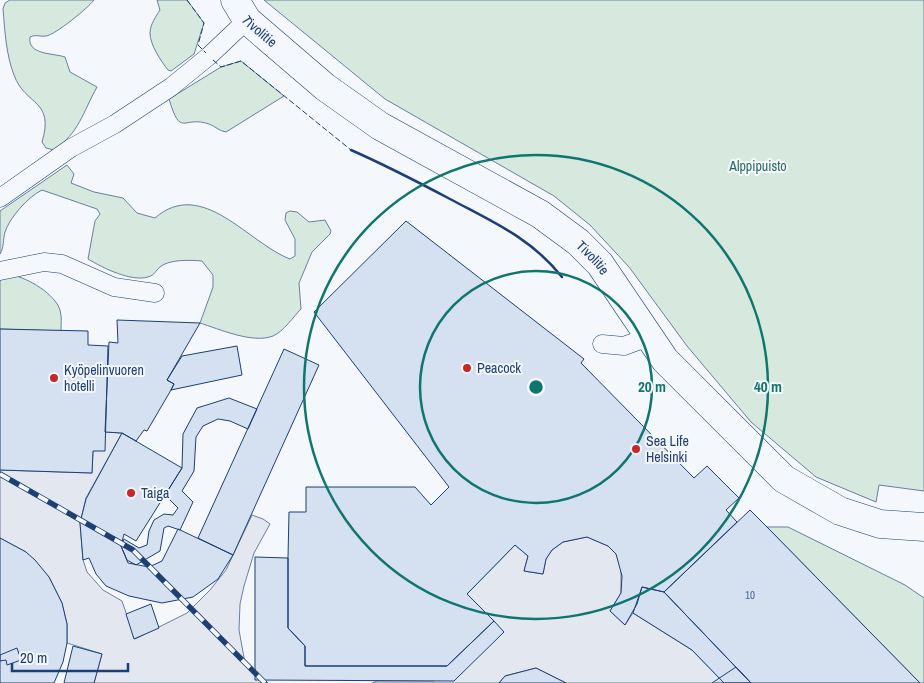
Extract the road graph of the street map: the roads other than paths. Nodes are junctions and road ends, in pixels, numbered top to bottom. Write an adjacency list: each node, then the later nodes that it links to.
1 (241, 10): 2 (lane); 5 (street, Tivolitie)
2 (0, 198)
3 (0, 270): 4 (lane)
4 (155, 293)
5 (648, 337): 6 (lane); 7 (street, Tivolitie)
6 (602, 344)
7 (924, 527)

